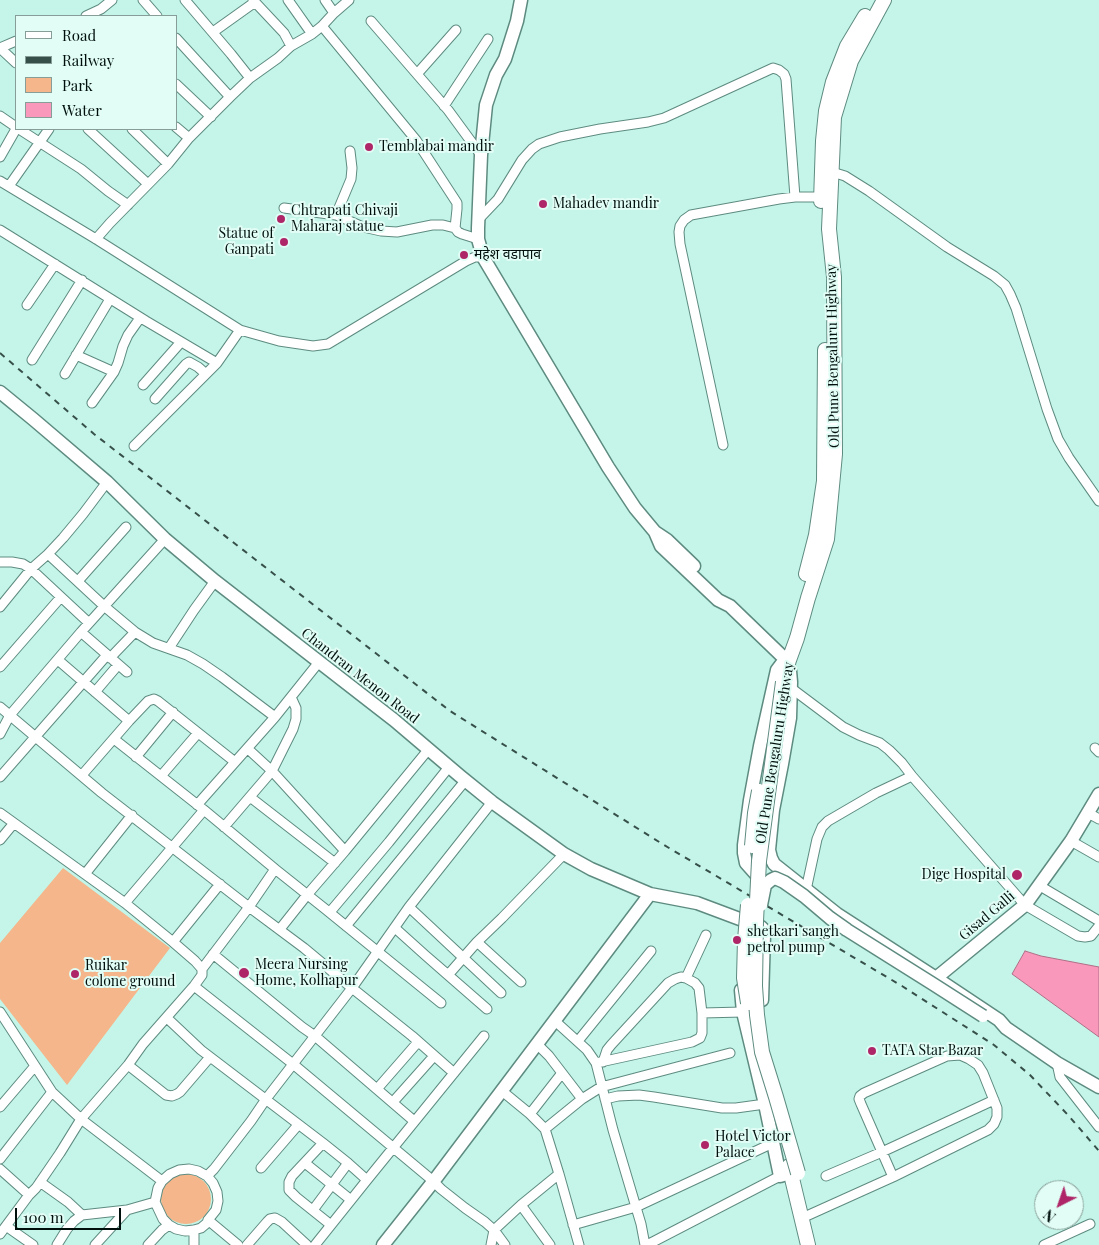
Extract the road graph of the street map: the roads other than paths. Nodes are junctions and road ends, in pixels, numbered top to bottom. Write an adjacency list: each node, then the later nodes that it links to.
1 (112, 0): 11 (street)
2 (142, 0): 15 (street)
3 (185, 0): 19 (street)
4 (288, 0): 20 (street)
5 (325, 0): 12 (street)
6 (349, 0): 12 (street)
7 (521, 0): 44 (street)
8 (874, 0): 52 (main road, Old Pune Bengaluru Highway)
9 (884, 0): 47 (main road, Old Pune Bengaluru Highway)
10 (254, 1): 19 (street); 24 (street)
11 (100, 9): 13 (street); 14 (street)
12 (334, 13): 17 (street)
13 (88, 15)
14 (107, 15)
15 (156, 15)
16 (371, 21): 27 (street)
17 (322, 26): 20 (street); 56 (street)
18 (456, 30): 27 (street)
19 (213, 32): 28 (street)
20 (312, 34): 24 (street)
21 (488, 39): 31 (street)
22 (178, 40): 30 (street)
23 (15, 41): 25 (street)
24 (291, 46): 28 (street)
25 (0, 48): 26 (street)
26 (15, 63)
27 (417, 74): 31 (street)
28 (250, 78): 30 (street)
29 (178, 86): 33 (street)
30 (230, 97): 33 (street)
31 (444, 106): 44 (street)
32 (0, 116): 34 (street)
33 (211, 116): 41 (street)
34 (15, 127)
35 (178, 129): 41 (street)
36 (16, 130): 45 (street)
37 (20, 130): 42 (street)
38 (48, 130): 42 (street)
39 (89, 130): 49 (street)
40 (133, 130): 46 (street)
41 (189, 138): 46 (street)
42 (39, 142): 50 (street); 53 (street)
43 (350, 150): 55 (street)
44 (481, 155): 57 (street)
45 (0, 157)
46 (168, 164): 49 (street)
47 (832, 172): 81 (street); 98 (main road, Old Pune Bengaluru Highway)
48 (0, 181): 50 (street)
49 (148, 184): 53 (street)
50 (9, 186): 59 (street)
51 (795, 197): 52 (street); 57 (street); 78 (street)
52 (821, 197): 98 (main road, Old Pune Bengaluru Highway)
53 (128, 205): 59 (street)
54 (284, 208): 55 (street)
55 (336, 215): 56 (street)
56 (455, 228): 57 (street)
57 (478, 229): 60 (street)
58 (0, 230): 61 (street)
59 (96, 239): 66 (street)
60 (483, 257): 66 (street); 98 (street)
61 (55, 264): 62 (street); 64 (street)
62 (82, 280): 63 (street); 69 (street)
63 (110, 299): 65 (street); 68 (street)
64 (27, 305)
65 (140, 318): 67 (street); 71 (street)
66 (240, 330): 70 (street)
67 (181, 342): 70 (street); 74 (street)
68 (76, 355): 71 (street); 72 (street)
69 (32, 360)
70 (217, 363): 73 (street)
71 (114, 372): 77 (street)
72 (65, 374)
73 (206, 374): 76 (street); 79 (street)
74 (143, 385)
75 (0, 392): 80 (street, Chandran Menon Road)
76 (155, 399)
77 (92, 403)
78 (723, 445)
79 (134, 446)
80 (107, 482): 83 (street, Chandran Menon Road); 84 (street)
81 (1099, 501)
82 (126, 527): 87 (street)
83 (165, 539): 88 (street, Chandran Menon Road); 90 (street)
84 (48, 554): 86 (street); 87 (street)
85 (0, 562): 86 (street)
86 (32, 570): 89 (street); 91 (street)
87 (78, 581): 90 (street)
88 (215, 581): 95 (street); 99 (street, Chandran Menon Road)
89 (61, 597): 92 (street); 101 (street)
90 (104, 606): 92 (street); 94 (street)
91 (0, 607)
92 (90, 623): 93 (street)
93 (81, 632): 96 (street); 97 (street)
94 (135, 632): 95 (street); 96 (street)
95 (169, 648): 110 (street)
96 (109, 657): 100 (street); 103 (street)
97 (58, 660): 103 (street); 109 (street)
98 (786, 661): 104 (main road, Old Pune Bengaluru Highway); 147 (street)
99 (319, 662): 106 (street); 117 (street, Chandran Menon Road)
100 (118, 665): 102 (street); 105 (street)
101 (0, 667)
102 (127, 672)
103 (84, 682): 105 (street); 114 (street)
104 (784, 684): 124 (street); 147 (street); 156 (main road, Old Pune Bengaluru Highway, bridge); 227 (main road, Old Pune Bengaluru Highway, bridge)
105 (95, 692): 111 (street)
106 (291, 697): 110 (street); 121 (street)
107 (0, 707): 109 (street)
108 (172, 712): 111 (street); 112 (street); 118 (street)
109 (10, 715): 113 (street); 114 (street)
110 (275, 717): 116 (street)
111 (129, 721): 115 (street)
112 (198, 733): 119 (street); 123 (street)
113 (0, 734)
114 (36, 737): 122 (street); 125 (street)
115 (114, 739): 118 (street); 122 (street)
116 (248, 749): 119 (street); 121 (street)
117 (428, 750): 120 (street, Chandran Menon Road); 139 (street)
118 (136, 757): 123 (street)
119 (235, 762): 130 (street)
120 (449, 767): 126 (street, Chandran Menon Road); 154 (street)
121 (272, 771): 128 (street); 139 (street)
122 (82, 776): 132 (street)
123 (161, 776): 130 (street)
124 (912, 776): 147 (street); 151 (street)
125 (0, 777)
126 (465, 781): 129 (street, Chandran Menon Road); 158 (street)
127 (1099, 794): 133 (street, Gisad Galli)
128 (250, 797): 135 (street); 142 (street)
129 (492, 802): 140 (street, Chandran Menon Road); 153 (street)
130 (200, 808): 135 (street); 138 (street)
131 (0, 813): 134 (street)
132 (132, 815): 138 (street); 144 (street)
133 (1094, 816): 137 (street, Gisad Galli)
134 (14, 823): 136 (street); 144 (street)
135 (224, 827): 143 (street)
136 (0, 840)
137 (1071, 840): 141 (street); 146 (street, Gisad Galli)
138 (172, 847): 145 (street); 150 (street)
139 (345, 851): 142 (street)
140 (564, 854): 148 (street, Chandran Menon Road); 164 (street)
141 (1099, 857)
142 (335, 863): 149 (street)
143 (275, 869): 149 (street); 152 (street)
144 (85, 874): 150 (street)
145 (220, 884): 152 (street); 163 (street)
146 (1040, 886): 151 (street, Gisad Galli); 157 (street)
147 (803, 887): 172 (street)
148 (650, 894): 155 (street, Chandran Menon Road); 183 (street)
149 (307, 895): 154 (street); 161 (street)
150 (125, 903): 163 (street)
151 (1026, 905): 159 (street); 172 (street, Gisad Galli)
152 (249, 907): 161 (street); 167 (street)
153 (409, 908): 160 (street); 168 (street)
154 (330, 912): 158 (street)
155 (740, 920): 180 (street); 227 (street, Chandran Menon Road)
156 (756, 921): 184 (street, bridge); 227 (main road, Old Pune Bengaluru Highway, bridge)
157 (1099, 921)
158 (346, 926): 166 (street)
159 (1099, 926)
160 (395, 928): 166 (street); 170 (street)
161 (280, 930): 175 (street)
162 (706, 936): 171 (street)
163 (173, 942): 169 (street)
164 (477, 942): 168 (street); 173 (street)
165 (651, 950): 187 (street)
166 (378, 952): 175 (street); 177 (street)
167 (212, 954): 169 (street); 185 (street)
168 (463, 957): 170 (street); 176 (street)
169 (202, 969): 174 (street)
170 (448, 974): 178 (street)
171 (686, 978): 181 (street); 194 (street)
172 (936, 978): 184 (street)
173 (521, 982)
174 (194, 986): 182 (street); 195 (street)
175 (352, 988): 185 (street); 188 (street)
176 (501, 993)
177 (441, 1003)
178 (487, 1009)
179 (0, 1012): 197 (street)
180 (742, 1012): 181 (street); 210 (street)
181 (702, 1013): 194 (street)
182 (167, 1018): 192 (street); 196 (street)
183 (555, 1021): 187 (street); 189 (street)
184 (1006, 1028): 193 (street)
185 (315, 1036): 195 (street); 202 (street)
186 (484, 1036): 198 (street)
187 (578, 1041): 194 (street)
188 (418, 1042): 191 (street); 202 (street)
189 (537, 1044): 199 (street); 203 (street)
190 (730, 1053): 200 (street)
191 (434, 1056): 198 (street); 209 (street)
192 (210, 1057): 196 (street); 206 (street)
193 (1057, 1062): 201 (street); 216 (street)
194 (599, 1063): 200 (street)
195 (293, 1064): 206 (street); 220 (street)
196 (128, 1065): 213 (street)
197 (35, 1066): 204 (street); 211 (street)
198 (454, 1073): 214 (street)
199 (562, 1073): 207 (street); 212 (street)
200 (601, 1087): 205 (street); 207 (street)
201 (1099, 1087)
202 (377, 1089): 209 (street)
203 (502, 1091): 212 (street); 235 (street)
204 (52, 1092): 213 (street); 222 (street)
205 (605, 1098): 210 (street); 241 (street)
206 (266, 1099): 215 (street); 229 (street)
207 (582, 1099): 217 (street)
208 (994, 1100): 221 (street); 221 (street); 231 (street)
209 (393, 1102): 214 (street)
210 (765, 1104): 219 (street)
211 (0, 1108)
212 (530, 1114): 217 (street)
213 (81, 1119): 233 (street); 234 (street)
214 (414, 1121): 220 (street)
215 (298, 1125): 218 (street); 225 (street)
216 (1099, 1128)
217 (545, 1129): 228 (street)
218 (323, 1143): 223 (street); 224 (street)
219 (773, 1143): 227 (street); 241 (street)
220 (393, 1148): 232 (street); 235 (street)
221 (882, 1152): 230 (street); 231 (street)
222 (0, 1159)
223 (305, 1163): 236 (street); 243 (street)
224 (348, 1163): 232 (street); 236 (street)
225 (261, 1168)
226 (0, 1170): 237 (street)
227 (789, 1172): 245 (main road, Old Pune Bengaluru Highway); 270 (street)
228 (560, 1174): 240 (street); 250 (street)
229 (207, 1176): 233 (street); 246 (street)
230 (826, 1176)
231 (893, 1177): 245 (street)
232 (366, 1180): 238 (street)
233 (162, 1181): 239 (street)
234 (40, 1182): 237 (street); 244 (street)
235 (433, 1182): 253 (street); 265 (street)
236 (332, 1185): 238 (street); 243 (street)
237 (29, 1195): 251 (street)
238 (351, 1200): 249 (street)
239 (155, 1202): 242 (street); 248 (street)
240 (521, 1205): 253 (street); 268 (street)
241 (636, 1207): 250 (street); 270 (street)
242 (127, 1210): 244 (street); 258 (street)
243 (312, 1210): 249 (street)
244 (82, 1215): 257 (street)
245 (806, 1217): 271 (main road, Old Pune Bengaluru Highway); 272 (main road, Old Pune Bengaluru Highway)
246 (208, 1220): 252 (street); 261 (street)
247 (1090, 1224): 255 (street)
248 (169, 1225): 252 (street); 259 (street)
249 (331, 1225): 264 (street)
250 (574, 1225): 269 (street)
251 (6, 1226): 254 (street); 256 (street)
252 (194, 1230): 260 (street)
253 (494, 1230): 266 (street); 267 (street)
254 (0, 1234)
255 (1063, 1241): 273 (street)
256 (33, 1245)
257 (57, 1245)
258 (95, 1245)
259 (148, 1245)
260 (194, 1245)
261 (238, 1245)
262 (247, 1245): 263 (street)
263 (307, 1245)
264 (316, 1245)
265 (383, 1245)
266 (490, 1245)
267 (505, 1245)
268 (550, 1245)
269 (579, 1245)
270 (646, 1245)
271 (808, 1245)
272 (817, 1245)
273 (1044, 1245)

